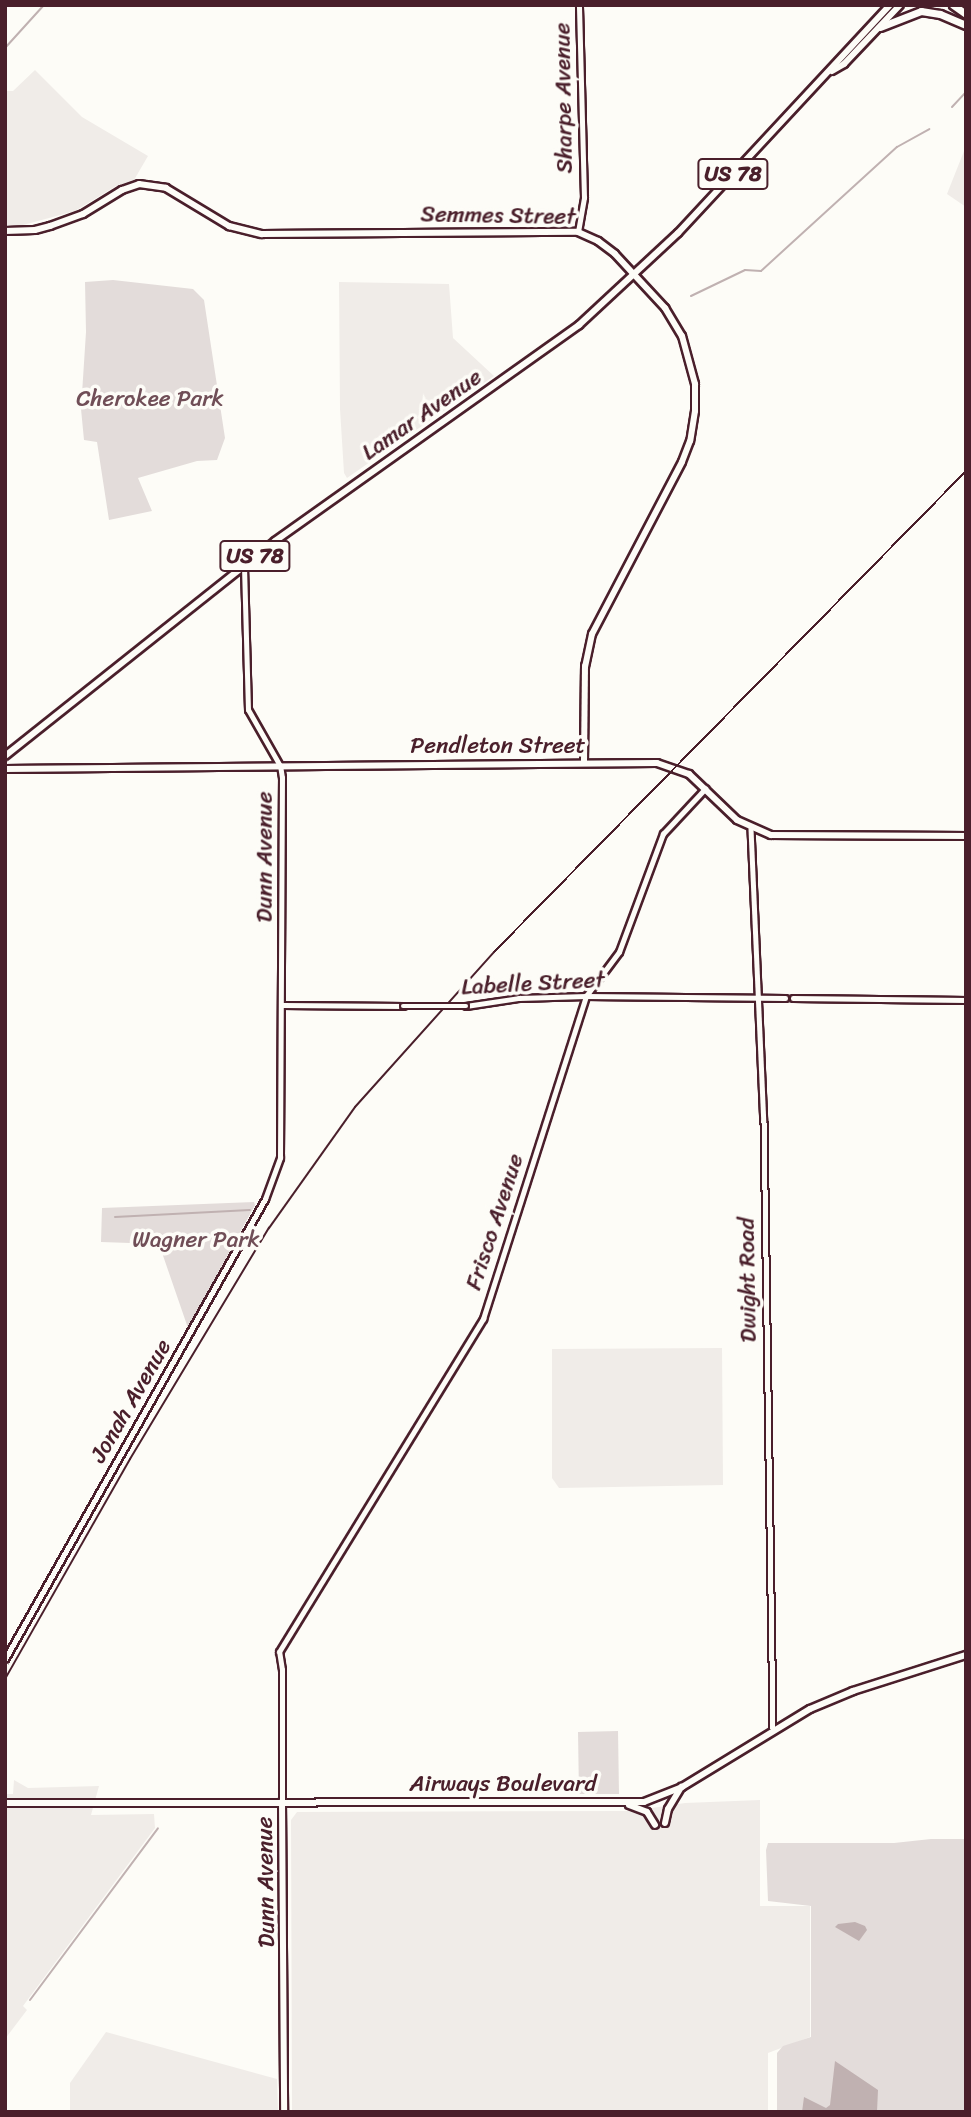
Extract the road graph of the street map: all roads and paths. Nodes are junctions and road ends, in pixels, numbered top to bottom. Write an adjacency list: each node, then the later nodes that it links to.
1 (579, 5): 12 (street, Sharpe Avenue)
2 (884, 5): 7 (main road)
3 (890, 5): 7 (main road, Lamar Avenue / US 78)
4 (900, 5): 9 (main road, Lamar Avenue / US 78)
5 (953, 5): 6 (highway)
6 (966, 14)
7 (881, 15): 10 (main road, Lamar Avenue / US 78)
8 (966, 25): 9 (highway)
9 (880, 27): 10 (main road, Lamar Avenue / US 78)
10 (831, 72): 13 (main road, Lamar Avenue / US 78)
11 (5, 231): 12 (main road, Semmes Street)
12 (578, 232): 13 (main road, Semmes Street)
13 (635, 276): 14 (main road, Lamar Avenue / US 78); 16 (main road, Semmes Street)
14 (244, 565): 15 (main road, Lamar Avenue / US 78); 17 (street, Dunn Avenue)
15 (5, 756)
16 (584, 763): 17 (main road, Pendleton Street); 19 (main road, Pendleton Street)
17 (280, 766): 18 (main road, Pendleton Street); 27 (street, Dunn Avenue)
18 (5, 769)
19 (706, 788): 20 (main road, Pendleton Street); 22 (street, Frisco Avenue)
20 (751, 829): 21 (main road, Pendleton Street); 23 (street, Dwight Road)
21 (966, 836)
22 (586, 996): 23 (street, Labelle Street); 27 (street, Labelle Street, bridge); 29 (street, Frisco Avenue)
23 (760, 998): 24 (street, Labelle Street); 32 (street, Dwight Road)
24 (785, 998)
25 (793, 998): 26 (street)
26 (966, 1000)
27 (283, 1004): 28 (street, Dunn Avenue)
28 (280, 1158): 31 (street, Jonah Avenue)
29 (279, 1652): 35 (street, Dunn Avenue)
30 (966, 1655): 32 (main road, Airways Boulevard)
31 (5, 1659)
32 (773, 1730): 33 (main road, Airways Boulevard)
33 (682, 1787): 36 (main road, Airways Boulevard); 37 (main road)
34 (5, 1802): 35 (main road, Airways Boulevard)
35 (282, 1802): 36 (main road, Airways Boulevard); 39 (main road, Dunn Avenue)
36 (617, 1802): 38 (main road)
37 (665, 1823)
38 (655, 1825)
39 (284, 2112)

